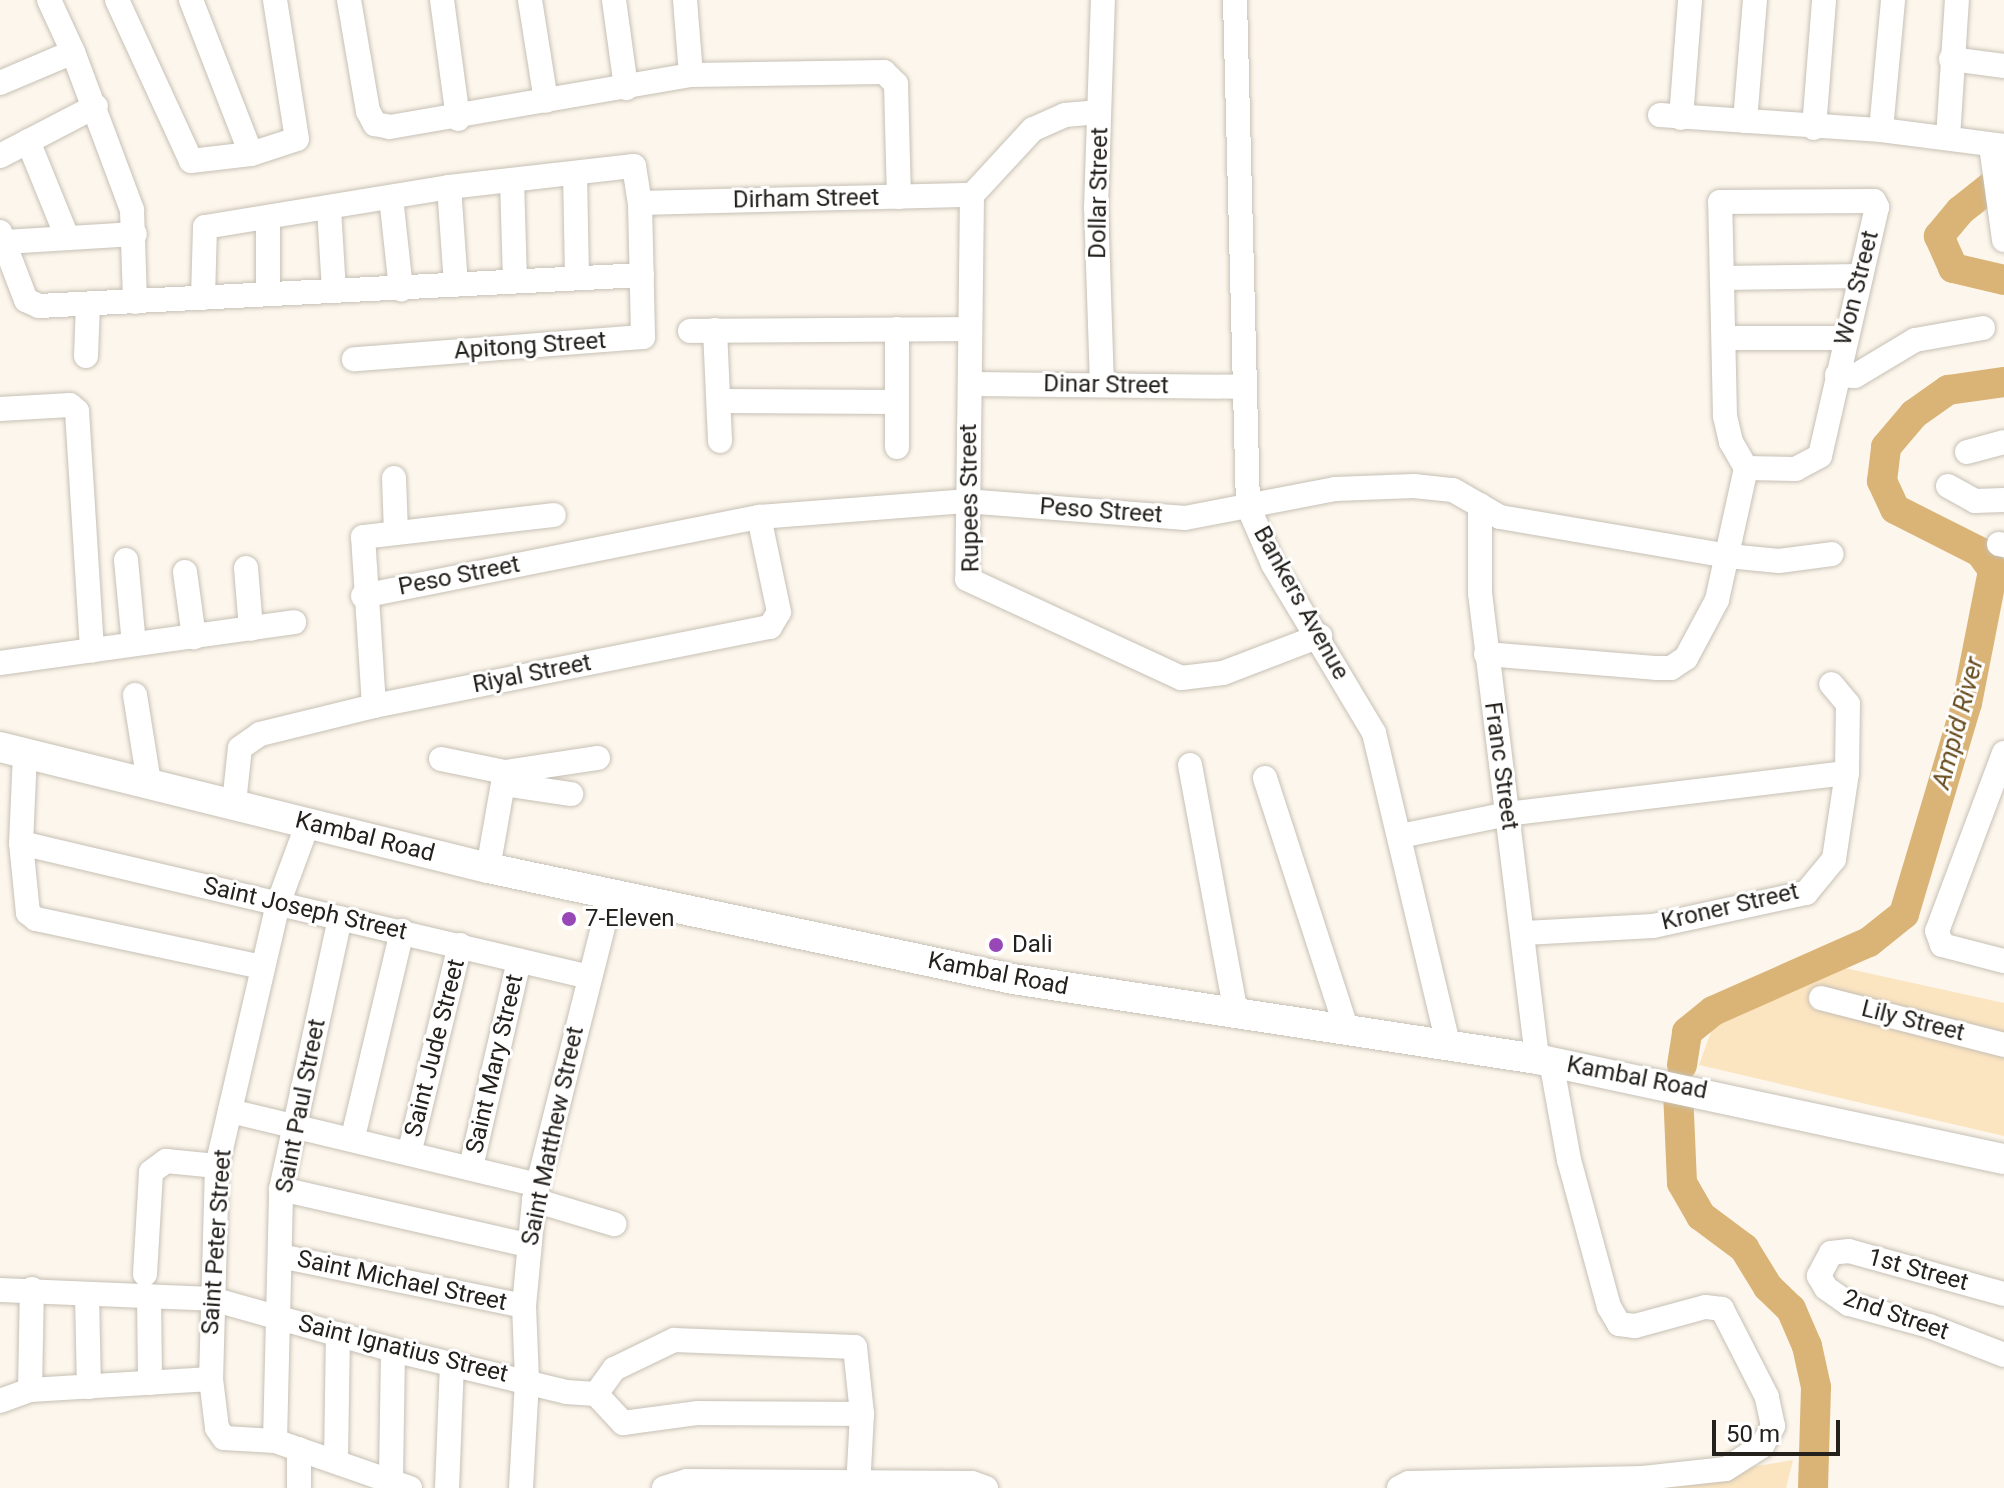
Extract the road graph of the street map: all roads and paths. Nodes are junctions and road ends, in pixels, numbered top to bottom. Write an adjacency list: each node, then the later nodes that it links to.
1 (49, 0): 17 (street)
2 (191, 0): 33 (street)
3 (275, 0): 33 (street)
4 (349, 0): 26 (street)
5 (442, 0): 26 (street)
6 (530, 0): 23 (street)
7 (614, 0): 22 (street)
8 (685, 0): 20 (street)
9 (1103, 0): 25 (street, Dollar Street)
10 (1235, 0): 72 (street, Bankers Avenue)
11 (1690, 0): 27 (street)
12 (1755, 0): 27 (street)
13 (1824, 0): 28 (street)
14 (1893, 0): 29 (street)
15 (1957, 0): 18 (street)
16 (122, 1): 33 (street)
17 (73, 52): 21 (street); 24 (street)
18 (1951, 59): 19 (street); 30 (street)
19 (2004, 66)
20 (691, 75): 22 (street); 40 (street)
21 (0, 83)
22 (626, 88): 23 (street)
23 (546, 101): 26 (street)
24 (96, 106): 31 (street); 44 (street)
25 (1099, 112): 38 (street); 71 (street, Dollar Street)
26 (458, 119)
27 (1745, 121): 28 (street)
28 (1814, 128): 29 (street)
29 (1881, 130): 30 (street)
30 (1948, 138): 32 (street)
31 (28, 141): 34 (street); 46 (street)
32 (1997, 153): 47 (street)
33 (251, 154)
34 (0, 156)
35 (575, 173): 36 (street); 41 (street); 50 (street)
36 (512, 180): 37 (street); 52 (street)
37 (449, 187): 39 (street); 53 (street)
38 (972, 195): 40 (street, Dirham Street); 62 (street, Rupees Street)
39 (391, 197): 42 (street); 54 (street)
40 (899, 197): 41 (street, Dirham Street)
41 (640, 203): 48 (street)
42 (329, 209): 43 (street); 55 (street)
43 (268, 218): 56 (street); 57 (street)
44 (135, 234): 46 (street); 58 (street)
45 (2, 237): 46 (street); 59 (street)
46 (67, 237)
47 (2004, 240)
48 (642, 275): 50 (street); 68 (street, Apitong Street)
49 (1861, 276): 51 (street); 51 (street, Won Street); 66 (street, Won Street)
50 (577, 278): 52 (street)
51 (1723, 278): 65 (street)
52 (515, 280): 53 (street)
53 (456, 285): 54 (street)
54 (401, 289): 55 (street)
55 (334, 290): 56 (street)
56 (268, 292): 57 (street)
57 (203, 298): 58 (street)
58 (135, 302): 59 (street)
59 (88, 304): 67 (street)
60 (1983, 328): 69 (street)
61 (897, 329): 62 (street); 63 (street); 74 (street)
62 (970, 329): 70 (street, Rupees Street)
63 (715, 330): 64 (street); 73 (street)
64 (690, 331)
65 (1725, 338): 66 (street); 80 (street)
66 (1844, 338): 69 (street, Won Street)
67 (86, 356)
68 (354, 359)
69 (1837, 375): 80 (street, Won Street)
70 (970, 384): 71 (street, Dinar Street); 84 (street, Rupees Street)
71 (1102, 385): 72 (street, Dinar Street)
72 (1242, 387): 86 (street, Bankers Avenue)
73 (722, 401): 74 (street); 76 (street)
74 (897, 402): 78 (street)
75 (0, 409): 101 (street)
76 (720, 441)
77 (2004, 442): 79 (street)
78 (897, 447)
79 (1967, 452)
80 (1746, 468): 91 (street)
81 (394, 478): 89 (street)
82 (1948, 486): 83 (street)
83 (2004, 500)
84 (965, 501): 86 (street, Peso Street); 88 (street, Peso Street); 98 (street, Rupees Street)
85 (1480, 505): 86 (street, Peso Street); 91 (street, Peso Street); 102 (street, Franc Street)
86 (1248, 506): 98 (street, Bankers Avenue)
87 (554, 515): 89 (street)
88 (759, 517): 95 (street, Peso Street); 106 (street, Riyal Street)
89 (396, 532): 95 (street)
90 (1832, 554): 91 (street, Peso Street)
91 (1728, 556): 102 (street)
92 (126, 560): 100 (street)
93 (246, 568): 97 (street)
94 (185, 572): 99 (street)
95 (363, 596): 106 (street)
96 (294, 622): 97 (street)
97 (251, 629): 99 (street)
98 (1320, 636): 120 (street, Bankers Avenue)
99 (194, 637): 100 (street)
100 (134, 644): 101 (street)
101 (92, 651): 103 (street)
102 (1486, 654): 118 (street, Franc Street)
103 (0, 663)
104 (1831, 684): 112 (street, Kroner Street)
105 (135, 695): 115 (street)
106 (374, 706): 117 (street, Riyal Street)
107 (13, 750): 115 (main road, Kambal Road); 121 (street)
108 (2004, 753): 130 (street)
109 (598, 758): 113 (street)
110 (441, 759): 113 (street)
111 (1190, 765): 134 (street)
112 (1847, 773): 118 (street); 127 (street, Kroner Street)
113 (504, 778): 116 (street); 122 (street)
114 (1265, 778): 135 (street)
115 (149, 782): 117 (main road, Kambal Road)
116 (571, 794)
117 (234, 803): 119 (main road, Kambal Road)
118 (1507, 814): 120 (street); 127 (street, Franc Street)
119 (308, 823): 122 (main road, Kambal Road); 124 (street, Saint Peter Street)
120 (1400, 836): 137 (street, Bankers Avenue)
121 (21, 843): 124 (street, Saint Joseph Street); 131 (street)
122 (488, 868): 123 (main road, Kambal Road)
123 (611, 895): 132 (street, Saint Matthew Street); 134 (main road, Kambal Road)
124 (278, 904): 125 (street, Saint Joseph Street); 131 (street, Saint Peter Street)
125 (340, 918): 126 (street, Saint Joseph Street); 140 (street, Saint Paul Street)
126 (402, 931): 128 (street, Saint Joseph Street); 141 (street)
127 (1525, 933): 138 (street, Franc Street)
128 (460, 945): 129 (street, Saint Joseph Street); 142 (street, Saint Jude Street)
129 (519, 961): 132 (street, Saint Joseph Street); 145 (street, Saint Mary Street)
130 (2004, 961)
131 (262, 967): 139 (street, Saint Peter Street)
132 (589, 977): 147 (street, Saint Matthew Street)
133 (1821, 998): 136 (street, Lily Street)
134 (1236, 1014): 135 (main road, Kambal Road)
135 (1347, 1031): 137 (main road, Kambal Road)
136 (2004, 1045)
137 (1449, 1047): 138 (main road, Kambal Road)
138 (1544, 1060): 143 (main road, Kambal Road); 176 (street, Franc Street)
139 (230, 1111): 140 (street); 144 (street, Saint Peter Street)
140 (294, 1124): 141 (street); 146 (street, Saint Paul Street)
141 (353, 1137): 142 (street)
142 (410, 1150): 145 (street)
143 (2004, 1159)
144 (217, 1166): 152 (street); 157 (street, Saint Peter Street)
145 (471, 1167): 147 (street)
146 (281, 1189): 149 (street); 151 (street, Saint Paul Street)
147 (536, 1193): 148 (street); 149 (street, Saint Matthew Street)
148 (614, 1224)
149 (527, 1245): 158 (street, Saint Matthew Street)
150 (1831, 1253): 156 (street, 1st Street); 162 (street, 2nd Street)
151 (280, 1256): 158 (street, Saint Michael Street); 159 (street, Saint Paul Street)
152 (147, 1285): 155 (street, Saint Ignatius Street); 157 (street, Saint Ignatius Street); 166 (street)
153 (32, 1289): 154 (street, Saint Ignatius Street); 155 (street, Saint Ignatius Street); 168 (street)
154 (0, 1290)
155 (87, 1294): 167 (street)
156 (2004, 1294)
157 (212, 1299): 159 (street, Saint Ignatius Street); 164 (street, Saint Peter Street)
158 (524, 1306): 165 (street, Saint Matthew Street)
159 (279, 1318): 160 (street, Saint Ignatius Street); 172 (street, Saint Paul Street)
160 (338, 1334): 161 (street, Saint Ignatius Street); 174 (street)
161 (393, 1350): 163 (street, Saint Ignatius Street); 175 (street)
162 (2004, 1355)
163 (452, 1363): 165 (street, Saint Ignatius Street); 179 (street)
164 (211, 1379): 166 (street); 172 (street, Saint Peter Street)
165 (527, 1380): 169 (street, Saint Ignatius Street); 180 (street, Saint Matthew Street)
166 (150, 1383): 167 (street)
167 (89, 1387): 168 (street)
168 (30, 1390): 170 (street)
169 (596, 1394): 171 (street); 171 (street)
170 (0, 1401)
171 (862, 1414): 177 (street)
172 (275, 1441): 173 (street)
173 (299, 1449): 174 (street); 178 (street)
174 (336, 1460): 175 (street)
175 (400, 1483)
176 (1643, 1483): 183 (street)
177 (858, 1485): 181 (street); 182 (street)
178 (299, 1488)
179 (447, 1488)
180 (521, 1488)
181 (664, 1488)
182 (986, 1488)
183 (1399, 1488)

